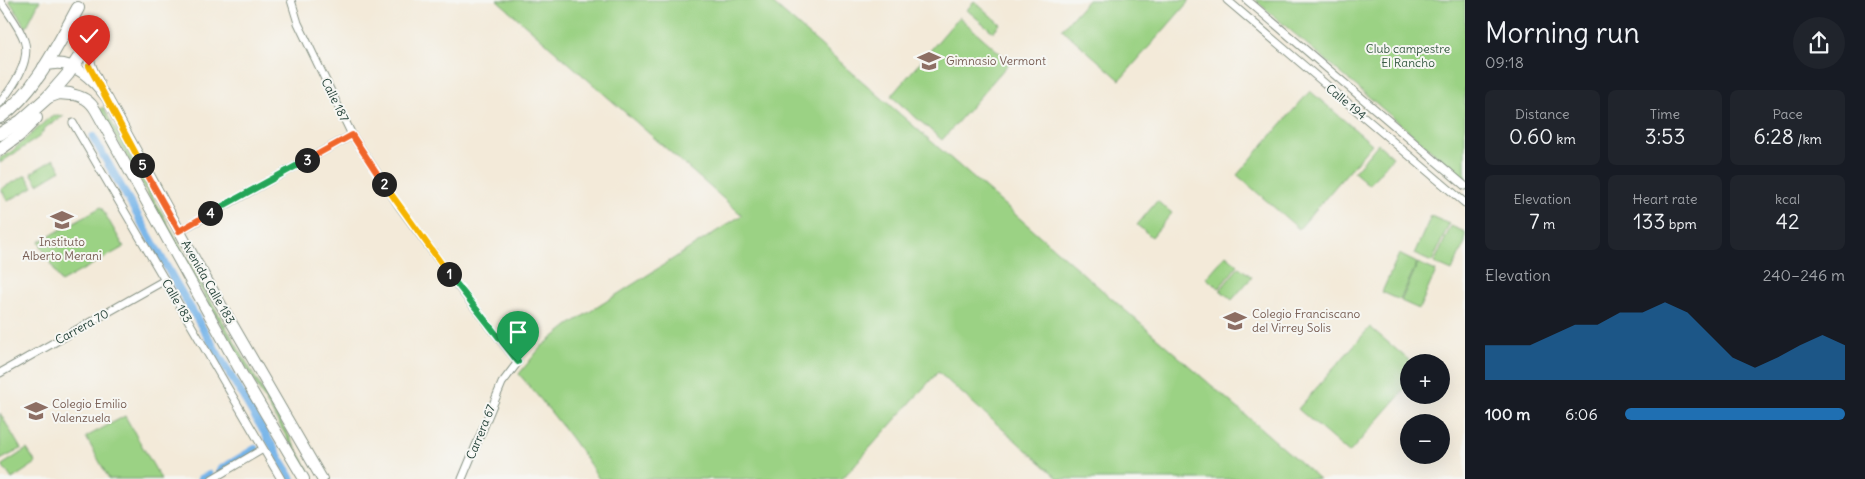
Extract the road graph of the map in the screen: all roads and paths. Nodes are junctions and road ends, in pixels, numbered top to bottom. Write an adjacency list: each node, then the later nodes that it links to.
1 (0, 0): 12 (street)
2 (291, 0): 17 (street, Calle 187)
3 (1227, 0): 20 (street, Calle 194)
4 (1247, 0): 19 (street, Calle 194)
5 (78, 8): 7 (highway)
6 (91, 39): 8 (highway); 11 (main road)
7 (43, 67): 8 (main road); 13 (highway); 14 (highway)
8 (73, 67): 10 (highway); 11 (main road, Avenida Calle 183)
9 (67, 93): 10 (highway); 18 (highway); 28 (main road, Avenida Calle 183)
10 (48, 97): 16 (highway)
11 (107, 98): 21 (main road, Avenida Calle 183)
12 (0, 103)
13 (0, 107)
14 (0, 117)
15 (73, 123): 22 (street, Calle 183)
16 (0, 134)
17 (352, 135): 21 (street); 23 (street, Calle 187)
18 (0, 149)
19 (1465, 186)
20 (1465, 203)
21 (179, 231): 29 (main road, Avenida Calle 183)
22 (165, 280): 24 (street, Carrera 70); 25 (street, Calle 183)
23 (518, 362): 30 (street, Carrera 67)
24 (0, 373)
25 (263, 449): 26 (street); 27 (street, Calle 183)
26 (212, 479)
27 (281, 479)
28 (304, 479)
29 (322, 479)
30 (462, 479)

